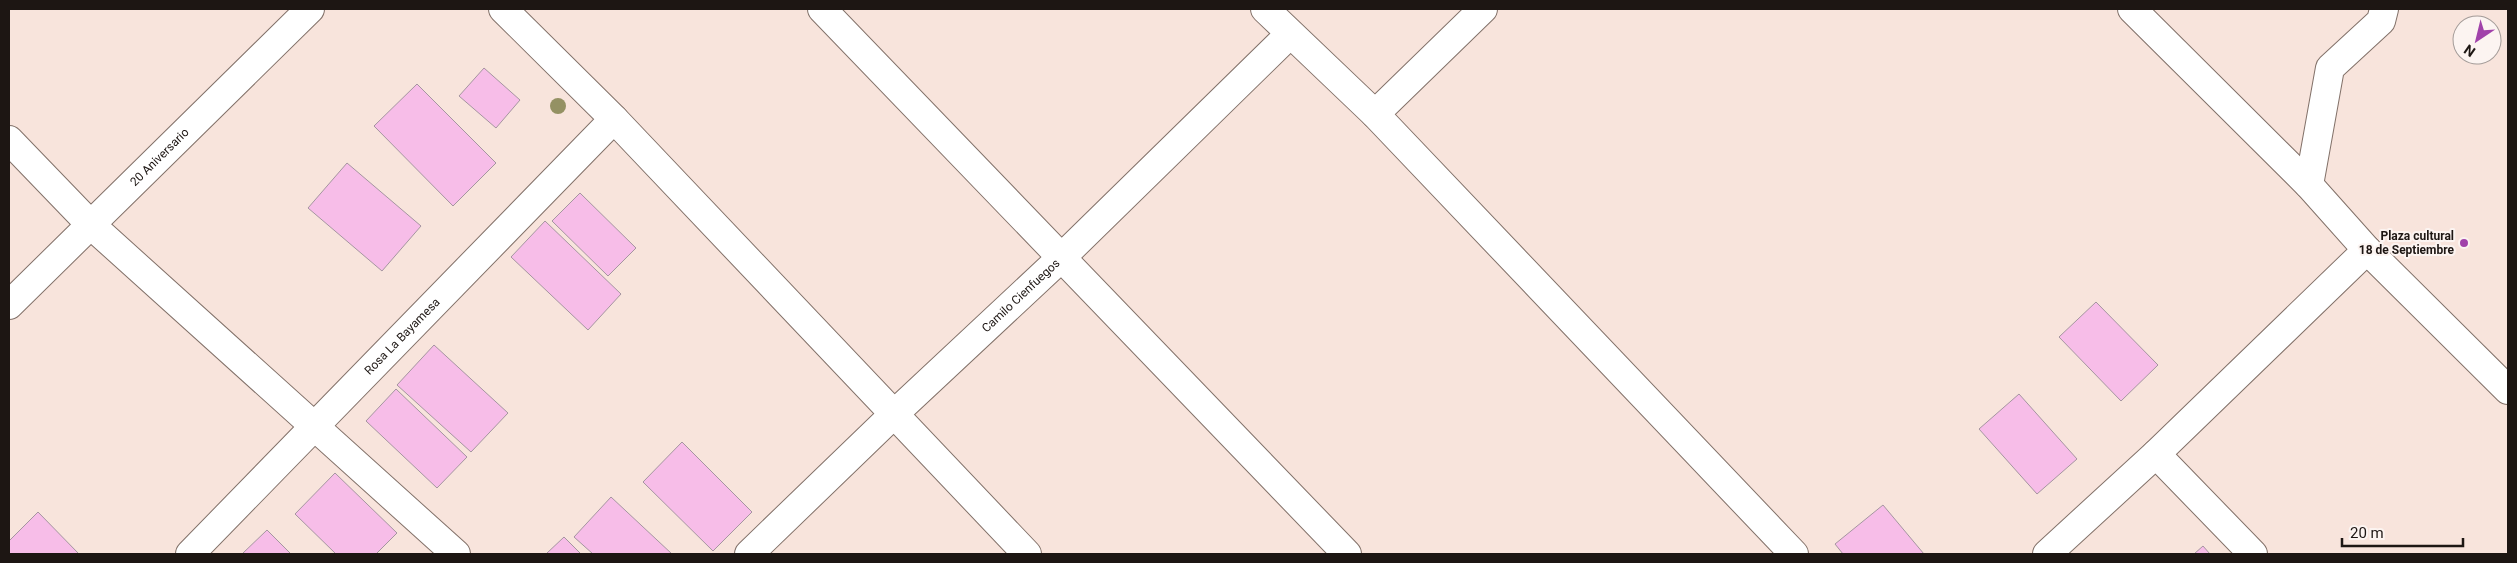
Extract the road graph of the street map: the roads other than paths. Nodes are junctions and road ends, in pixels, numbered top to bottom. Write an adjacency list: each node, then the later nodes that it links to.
1 (310, 9): 13 (street, 20 Aniversario)
2 (503, 9): 10 (street)
3 (822, 9): 15 (street)
4 (1265, 9): 8 (street)
5 (1483, 9): 9 (street)
6 (2132, 9): 12 (street)
7 (2384, 9): 12 (street)
8 (1290, 34): 9 (street); 15 (street, Camilo Cienfuegos)
9 (1375, 114): 26 (street)
10 (614, 119): 18 (street); 19 (street, Rosa La Bayamesa)
11 (9, 140): 13 (street)
12 (2309, 185): 14 (street)
13 (91, 225): 16 (street, 20 Aniversario); 19 (street)
14 (2367, 250): 17 (street); 20 (street)
15 (1061, 258): 18 (street, Camilo Cienfuegos); 25 (street)
16 (9, 305)
17 (2508, 390)
18 (893, 415): 23 (street, Camilo Cienfuegos); 24 (street)
19 (316, 426): 21 (street, Rosa La Bayamesa); 22 (street)
20 (2156, 454): 27 (street); 28 (street)
21 (190, 554)
22 (456, 554)
23 (749, 554)
24 (1027, 554)
25 (1347, 554)
26 (1794, 554)
27 (2047, 554)
28 (2253, 554)

